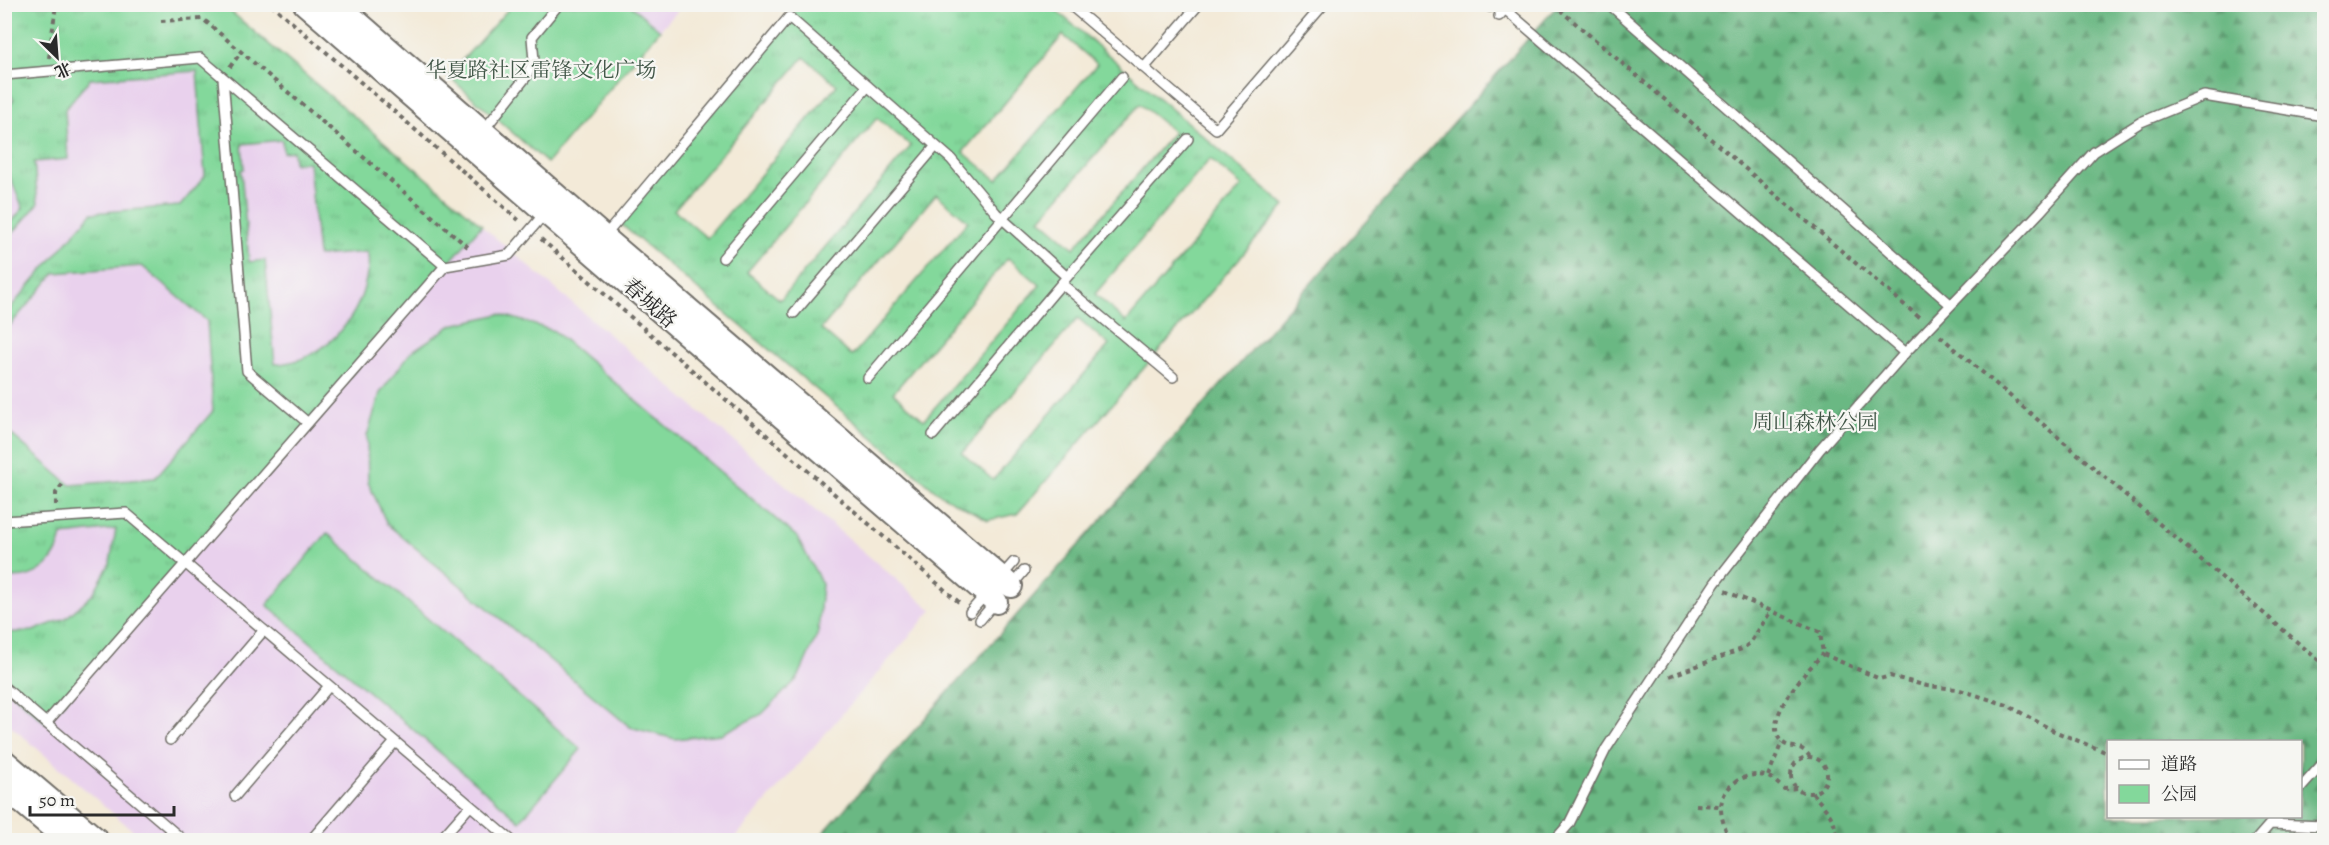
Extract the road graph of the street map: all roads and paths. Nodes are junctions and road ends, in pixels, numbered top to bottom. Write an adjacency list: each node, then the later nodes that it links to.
1 (56, 4): 14 (path)
2 (271, 4): 25 (path)
3 (305, 4): 20 (street, 春城路)
4 (337, 4): 20 (street, 春城路)
5 (560, 4): 20 (lane)
6 (1069, 4): 13 (lane)
7 (1199, 4): 13 (lane)
8 (1324, 4): 13 (lane)
9 (1552, 4): 33 (path)
10 (1609, 4): 31 (lane)
11 (1499, 8): 34 (lane)
12 (161, 21): 28 (path)
13 (1144, 68)
14 (48, 71): 15 (lane); 17 (lane)
15 (4, 75)
16 (1122, 77): 24 (lane)
17 (223, 78): 29 (lane); 37 (lane)
18 (868, 86): 22 (lane); 26 (lane); 27 (lane)
19 (2325, 116): 31 (lane)
20 (476, 139): 23 (street, 春城路)
21 (1188, 139): 30 (lane)
22 (936, 146): 24 (lane); 32 (lane)
23 (552, 205): 25 (lane); 26 (street, 春城路); 43 (street, 春城路)
24 (1001, 218): 30 (lane); 36 (lane)
25 (531, 230): 28 (lane); 46 (path)
26 (604, 237): 43 (street, 春城路)
27 (723, 258)
28 (483, 260): 29 (lane)
29 (445, 266): 37 (lane)
30 (1065, 280): 35 (lane); 38 (lane)
31 (1950, 304): 33 (lane)
32 (794, 313)
33 (1929, 326): 34 (lane); 50 (path)
34 (1905, 353): 44 (lane)
35 (1173, 377)
36 (868, 378)
37 (308, 423): 42 (lane)
38 (933, 435)
39 (65, 481): 40 (path)
40 (56, 517): 41 (lane); 42 (lane)
41 (4, 521)
42 (186, 563): 48 (lane); 54 (lane)
43 (1005, 582): 46 (lane); 47 (lane)
44 (1713, 585): 45 (path); 51 (lane)
45 (1771, 611): 49 (path); 51 (path)
46 (970, 612)
47 (980, 620)
48 (264, 630): 52 (lane); 55 (lane)
49 (1823, 654): 57 (path); 58 (path)
50 (2325, 665)
51 (1649, 683): 73 (lane)
52 (329, 686): 56 (lane); 67 (lane)
53 (4, 687): 54 (lane)
54 (46, 723): 76 (lane)
55 (170, 740)
56 (396, 742): 69 (lane); 77 (lane)
57 (1782, 742): 59 (path); 62 (path)
58 (2107, 752)
59 (1810, 757): 64 (path); 66 (path)
60 (4, 761): 75 (street)
61 (2325, 762): 65 (lane)
62 (1768, 776): 64 (path); 70 (path)
63 (4, 787): 74 (street)
64 (1797, 788): 66 (path)
65 (2302, 788)
66 (1812, 793): 82 (path)
67 (235, 796)
68 (1696, 805): 70 (path)
69 (470, 806): 78 (lane); 79 (lane)
70 (1720, 806): 81 (path)
71 (2274, 820): 72 (lane); 83 (lane)
72 (2325, 826)
73 (1557, 838): 80 (lane)
74 (67, 840)
75 (97, 840)
76 (183, 840)
77 (311, 840)
78 (440, 840)
79 (511, 840)
80 (1570, 840)
81 (1729, 840)
82 (1837, 840)
83 (2256, 840)

